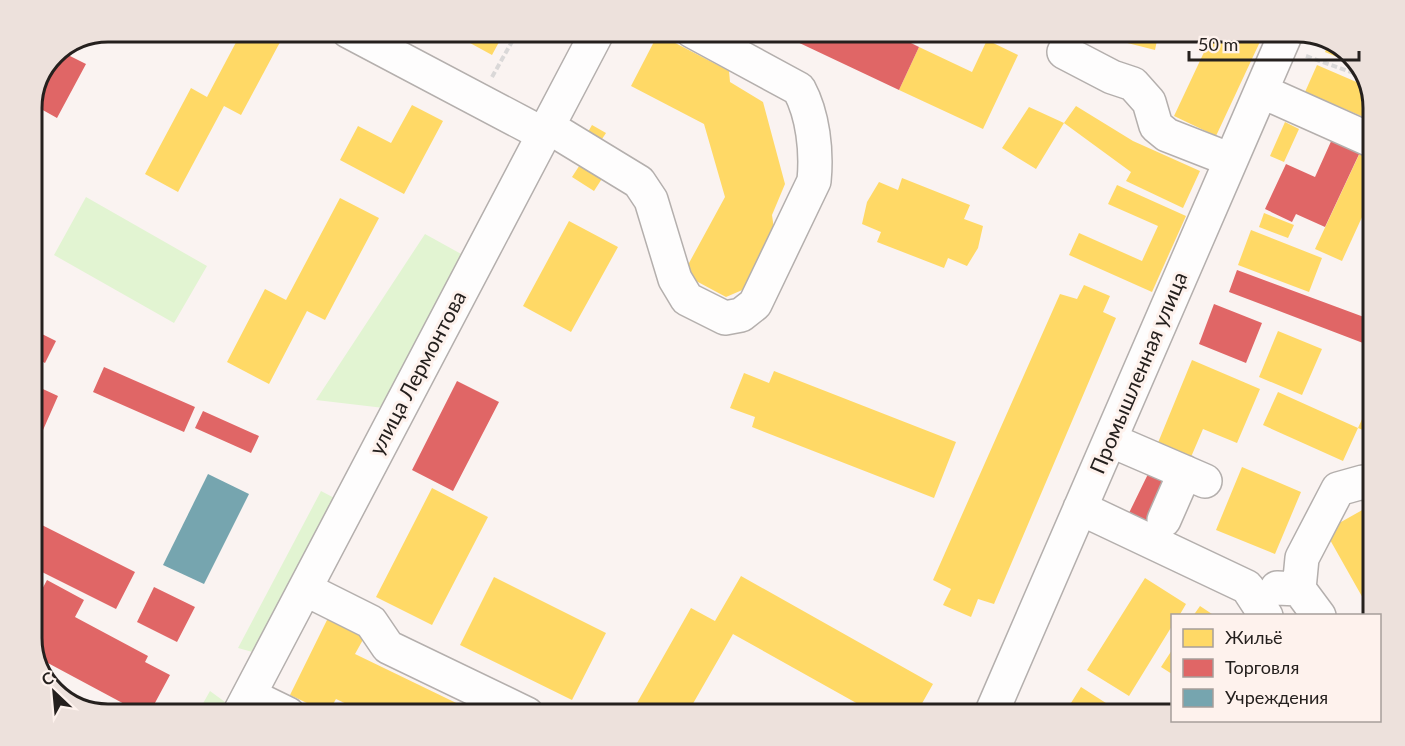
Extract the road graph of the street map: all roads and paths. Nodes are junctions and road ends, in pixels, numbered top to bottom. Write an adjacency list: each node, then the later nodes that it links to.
1 (367, 42): 10 (street)
2 (512, 42): 10 (path)
3 (593, 42): 11 (street, улица Лермонтова)
4 (711, 42): 11 (street)
5 (1283, 42): 9 (street, Промышленная улица)
6 (1290, 42): 8 (path)
7 (1064, 52): 13 (street)
8 (1352, 71)
9 (1261, 91): 12 (street); 13 (street, Промышленная улица)
10 (478, 100): 11 (street)
11 (545, 130): 19 (street, улица Лермонтова)
12 (1363, 137)
13 (1231, 160): 14 (street, Промышленная улица)
14 (1110, 440): 16 (street, Промышленная улица); 17 (street)
15 (1363, 482): 20 (street)
16 (1080, 507): 18 (street); 25 (street, Промышленная улица)
17 (1164, 520)
18 (1247, 587): 20 (street); 21 (street)
19 (305, 589): 23 (street, улица Лермонтова); 24 (street)
20 (1299, 589): 22 (street)
21 (1265, 614)
22 (1318, 614)
23 (245, 704)
24 (506, 704)
25 (995, 704)

